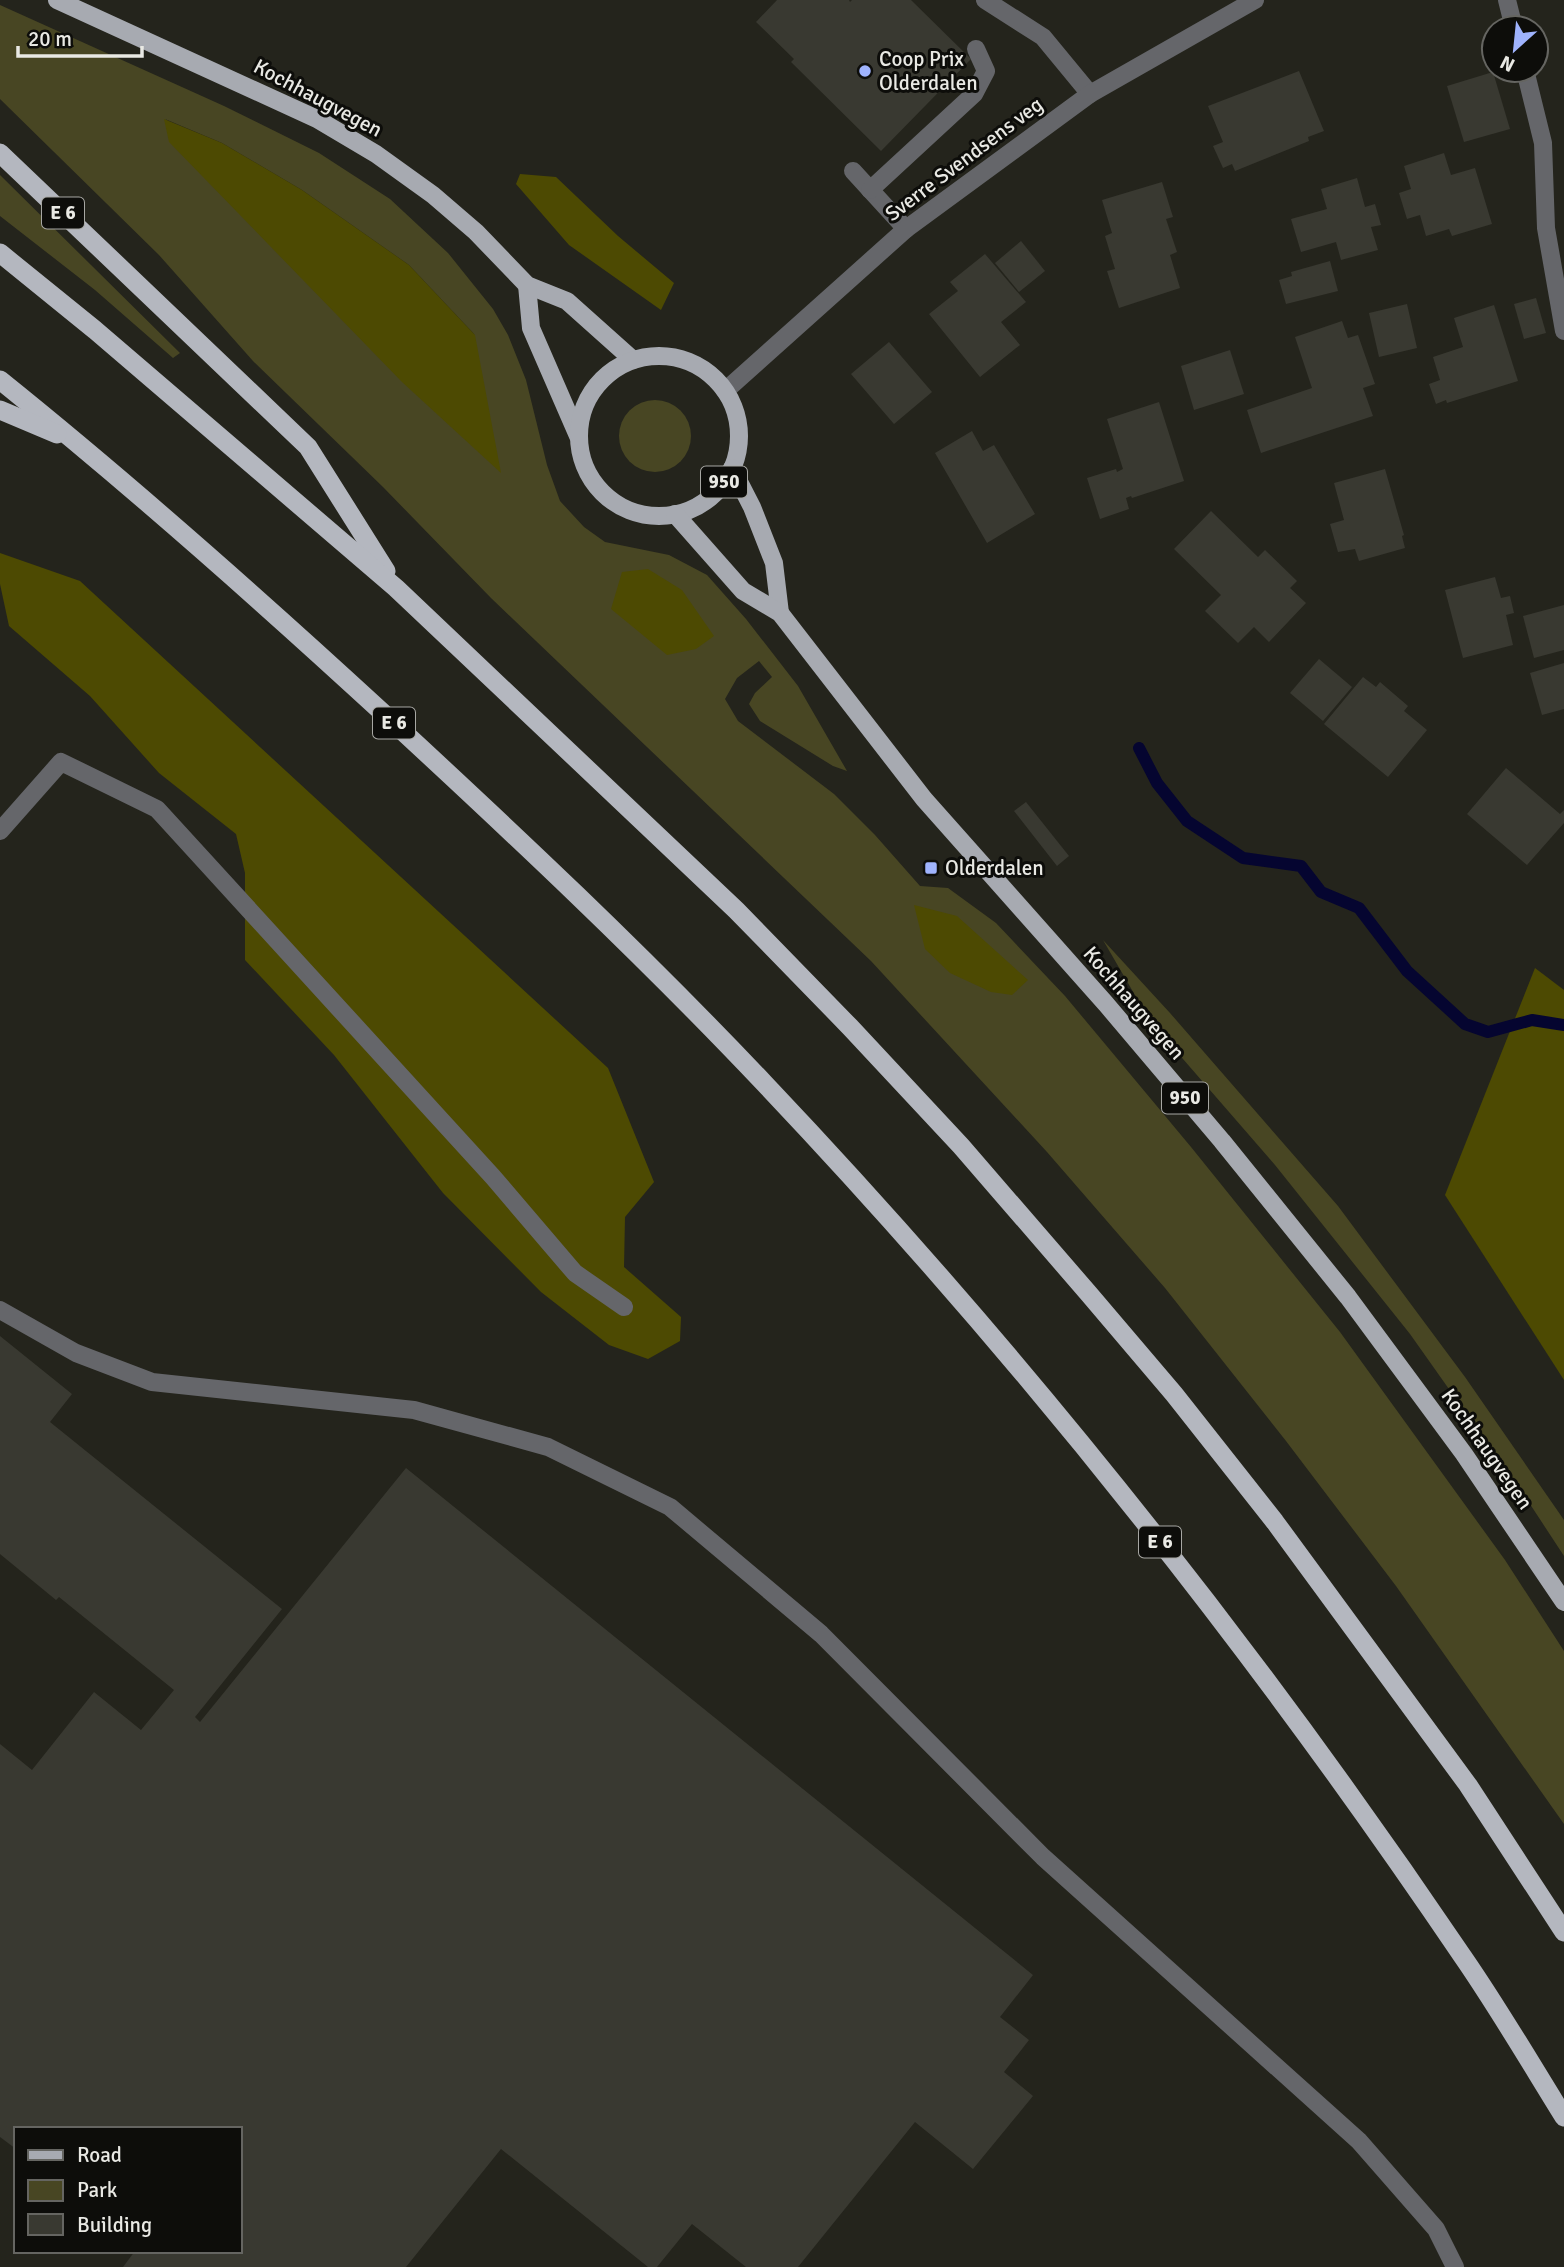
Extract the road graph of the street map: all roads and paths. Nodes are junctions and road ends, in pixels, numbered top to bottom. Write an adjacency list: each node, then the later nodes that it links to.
1 (57, 0): 12 (main road, Kochhaugvegen)
2 (985, 0): 6 (street)
3 (1255, 0): 6 (street, Sverre Svendsens veg)
4 (976, 49): 9 (street)
5 (1528, 84): 13 (street)
6 (1090, 94): 10 (street, Sverre Svendsens veg)
7 (0, 153): 22 (highway, E 6)
8 (853, 171): 9 (street)
9 (870, 190): 10 (street)
10 (906, 229): 16 (street, Sverre Svendsens veg)
11 (0, 253): 22 (highway, E 6)
12 (527, 285): 14 (main road, Kochhaugvegen); 18 (main road, 950)
13 (1564, 331)
14 (633, 360): 16 (main road, 950); 18 (main road, 950)
15 (0, 380): 19 (highway, E 6)
16 (725, 391): 20 (main road, 950)
17 (0, 410): 19 (highway, E 6)
18 (578, 436): 21 (main road, 950)
19 (79, 444): 29 (highway, E 6)
20 (732, 468): 21 (main road, 950); 23 (main road, 950)
21 (675, 514): 23 (main road, Kochhaugvegen / 950)
22 (396, 588): 28 (highway, E 6)
23 (780, 613): 27 (main road, Kochhaugvegen / 950)
24 (0, 831): 25 (street)
25 (624, 1307)
26 (0, 1310): 30 (street)
27 (1564, 1602)
28 (1564, 1931)
29 (1564, 2117)
30 (1455, 2267)

